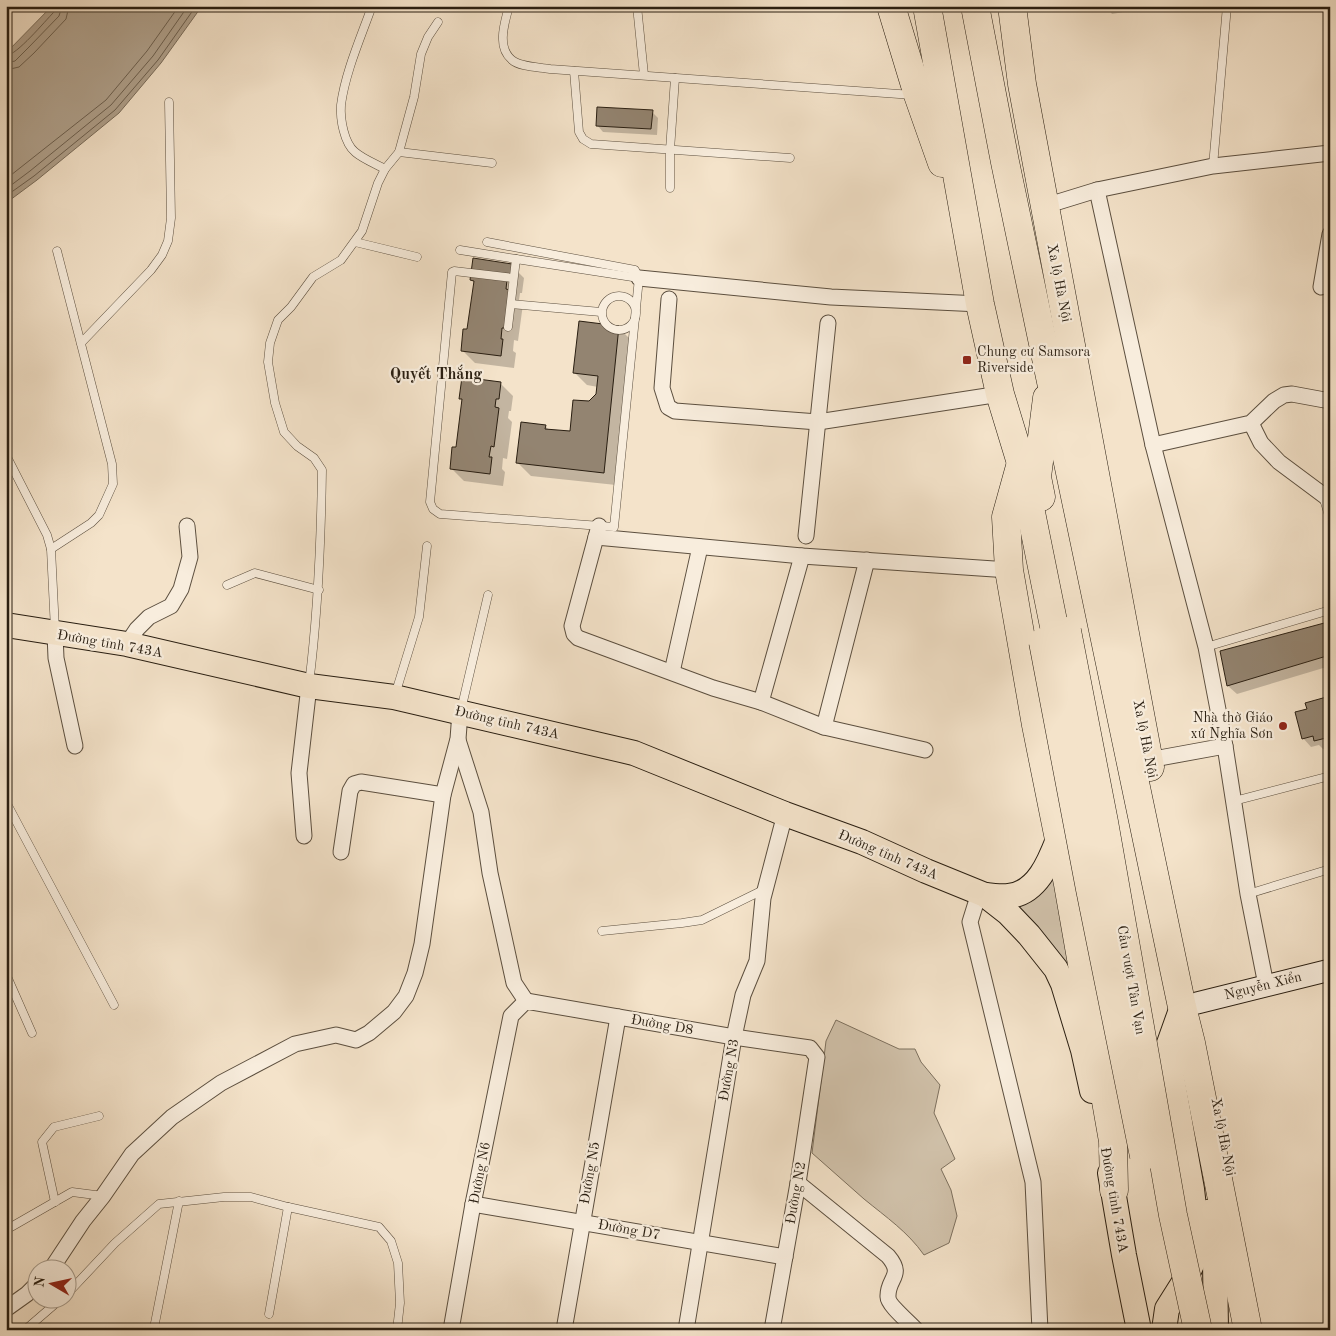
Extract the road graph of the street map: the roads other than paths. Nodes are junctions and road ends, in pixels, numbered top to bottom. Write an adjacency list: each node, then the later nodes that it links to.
1 (372, 6): 22 (lane)
2 (509, 6): 10 (lane)
3 (637, 6): 11 (lane)
4 (891, 6): 13 (highway)
5 (927, 6): 26 (highway)
6 (975, 6): 19 (highway, Xa lộ Hà Nội)
7 (1012, 6): 25 (highway, Xa lộ Hà Nội)
8 (1227, 6): 21 (lane)
9 (438, 22): 16 (lane)
10 (574, 71): 11 (lane); 15 (lane)
11 (644, 75): 12 (lane)
12 (675, 78): 13 (lane); 15 (lane)
13 (918, 95): 26 (highway)
14 (169, 102): 45 (lane)
15 (670, 150): 18 (lane); 23 (lane)
16 (399, 152): 20 (lane); 22 (lane)
17 (1330, 153): 21 (street)
18 (790, 158)
19 (1005, 162): 25 (highway); 34 (highway, Xa lộ Hà Nội)
20 (492, 163)
21 (1213, 166): 24 (street)
22 (385, 169): 28 (lane)
23 (670, 188)
24 (1097, 190): 25 (street); 51 (street)
25 (1044, 206): 34 (highway); 84 (highway, Xa lộ Hà Nội)
26 (966, 225): 40 (highway)
27 (1330, 234): 37 (street)
28 (355, 242): 32 (lane); 66 (lane)
29 (488, 242): 36 (lane)
30 (460, 250): 33 (lane)
31 (57, 251): 45 (lane)
32 (417, 257)
33 (516, 260): 35 (lane); 36 (lane)
34 (1026, 262): 46 (highway, Xa lộ Hà Nội)
35 (514, 278): 39 (lane); 57 (lane)
36 (639, 278): 40 (street); 42 (lane)
37 (1321, 287)
38 (669, 299): 49 (street)
39 (510, 304): 41 (lane); 44 (lane)
40 (980, 304): 47 (highway)
41 (601, 312): 42 (lane); 42 (lane)
42 (636, 316): 57 (lane)
43 (828, 323): 49 (street)
44 (508, 327)
45 (81, 343): 61 (lane)
46 (1050, 378): 71 (highway, Xa lộ Hà Nội); 84 (highway, Xa lộ Hà Nội)
47 (1000, 394): 49 (street); 53 (highway)
48 (1330, 401): 50 (street)
49 (818, 422): 58 (street)
50 (1251, 423): 51 (street); 54 (street)
51 (1153, 445): 73 (street)
52 (6, 455): 61 (lane)
53 (1020, 463): 64 (highway); 71 (highway)
54 (1326, 497): 55 (lane)
55 (1330, 519)
56 (187, 526): 72 (street)
57 (597, 532): 60 (street); 74 (street)
58 (806, 536)
59 (427, 546): 76 (lane)
60 (700, 546): 62 (street); 74 (street)
61 (51, 549): 70 (lane)
62 (802, 556): 63 (street); 77 (street)
63 (867, 560): 64 (street); 79 (street)
64 (1009, 570): 91 (highway)
65 (227, 585): 66 (lane)
66 (319, 590): 75 (lane)
67 (488, 595): 78 (lane)
68 (1330, 610): 73 (lane)
69 (6, 625): 70 (main road, Đường tỉnh 743A)
70 (55, 634): 72 (main road, Đường tỉnh 743A); 81 (street)
71 (1056, 638): 138 (highway, Cầu vượt Tân Vạn, bridge); 139 (highway, Cầu vượt Tân Vạn); 140 (highway, Cầu vượt Tân Vạn, bridge)
72 (128, 644): 75 (main road, Đường tỉnh 743A)
73 (1206, 647): 82 (street)
74 (672, 672): 77 (street)
75 (309, 686): 76 (main road, Đường tỉnh 743A); 90 (street)
76 (394, 697): 78 (main road, Đường tỉnh 743A)
77 (761, 702): 79 (street)
78 (460, 712): 80 (street); 89 (main road, Đường tỉnh 743A)
79 (824, 727): 83 (street)
80 (458, 739): 86 (street); 101 (street)
81 (75, 746)
82 (1225, 746): 84 (street); 87 (street)
83 (925, 750)
84 (1140, 761): 103 (highway, Xa lộ Hà Nội)
85 (1330, 776): 87 (lane)
86 (443, 795): 92 (street); 112 (street)
87 (1234, 801): 96 (street)
88 (6, 802): 102 (lane)
89 (785, 814): 94 (street, Đường N3); 95 (main road, Đường tỉnh 743A)
90 (304, 836)
91 (1059, 837): 95 (main road, Đường tỉnh 743A); 111 (highway)
92 (341, 852)
93 (1330, 868): 96 (lane)
94 (766, 888): 97 (lane); 106 (street, Đường N3)
95 (982, 894): 111 (main road, Đường tỉnh 743A); 135 (street)
96 (1248, 894): 100 (street)
97 (602, 931)
98 (1330, 970): 100 (main road, Nguyễn Xiển)
99 (6, 974): 105 (lane)
100 (1266, 985): 103 (main road, Nguyễn Xiển)
101 (526, 1000): 104 (street, Đường D8); 115 (street, Đường N6)
102 (114, 1005)
103 (1190, 1005): 109 (main road); 142 (highway, Xa lộ Hà Nội); 143 (highway, Xa lộ Hà Nội)
104 (618, 1017): 106 (street, Đường D8); 117 (street, Đường N5)
105 (32, 1033)
106 (734, 1037): 107 (street, Đường D8); 119 (street, Đường N3)
107 (817, 1057): 110 (street, Đường N2)
108 (99, 1116): 114 (lane)
109 (1186, 1161): 137 (main road); 141 (main road)
110 (798, 1183): 120 (street, Đường N2); 134 (street)
111 (1114, 1190): 136 (main road, Đường tỉnh 743A)
112 (103, 1196): 114 (lane); 121 (street)
113 (179, 1201): 116 (lane); 122 (lane); 127 (lane)
114 (55, 1202): 118 (lane)
115 (473, 1204): 117 (street, Đường D7); 130 (street, Đường N6)
116 (288, 1207): 126 (lane); 129 (lane)
117 (582, 1222): 119 (street, Đường D7); 131 (street, Đường N5)
118 (6, 1226)
119 (700, 1243): 120 (street, Đường D7); 132 (street, Đường N3)
120 (785, 1257): 133 (street, Đường N2)
121 (58, 1258)
122 (78, 1282)
123 (28, 1293): 124 (street)
124 (6, 1308)
125 (50, 1308): 128 (lane)
126 (270, 1314)
127 (155, 1322)
128 (25, 1330)
129 (397, 1330)
130 (451, 1330)
131 (564, 1330)
132 (686, 1330)
133 (772, 1330)
134 (916, 1330)
135 (1040, 1330)
136 (1139, 1330)
137 (1164, 1330)
138 (1179, 1330)
139 (1188, 1330)
140 (1198, 1330)
141 (1216, 1330)
142 (1248, 1330)
143 (1262, 1330)

